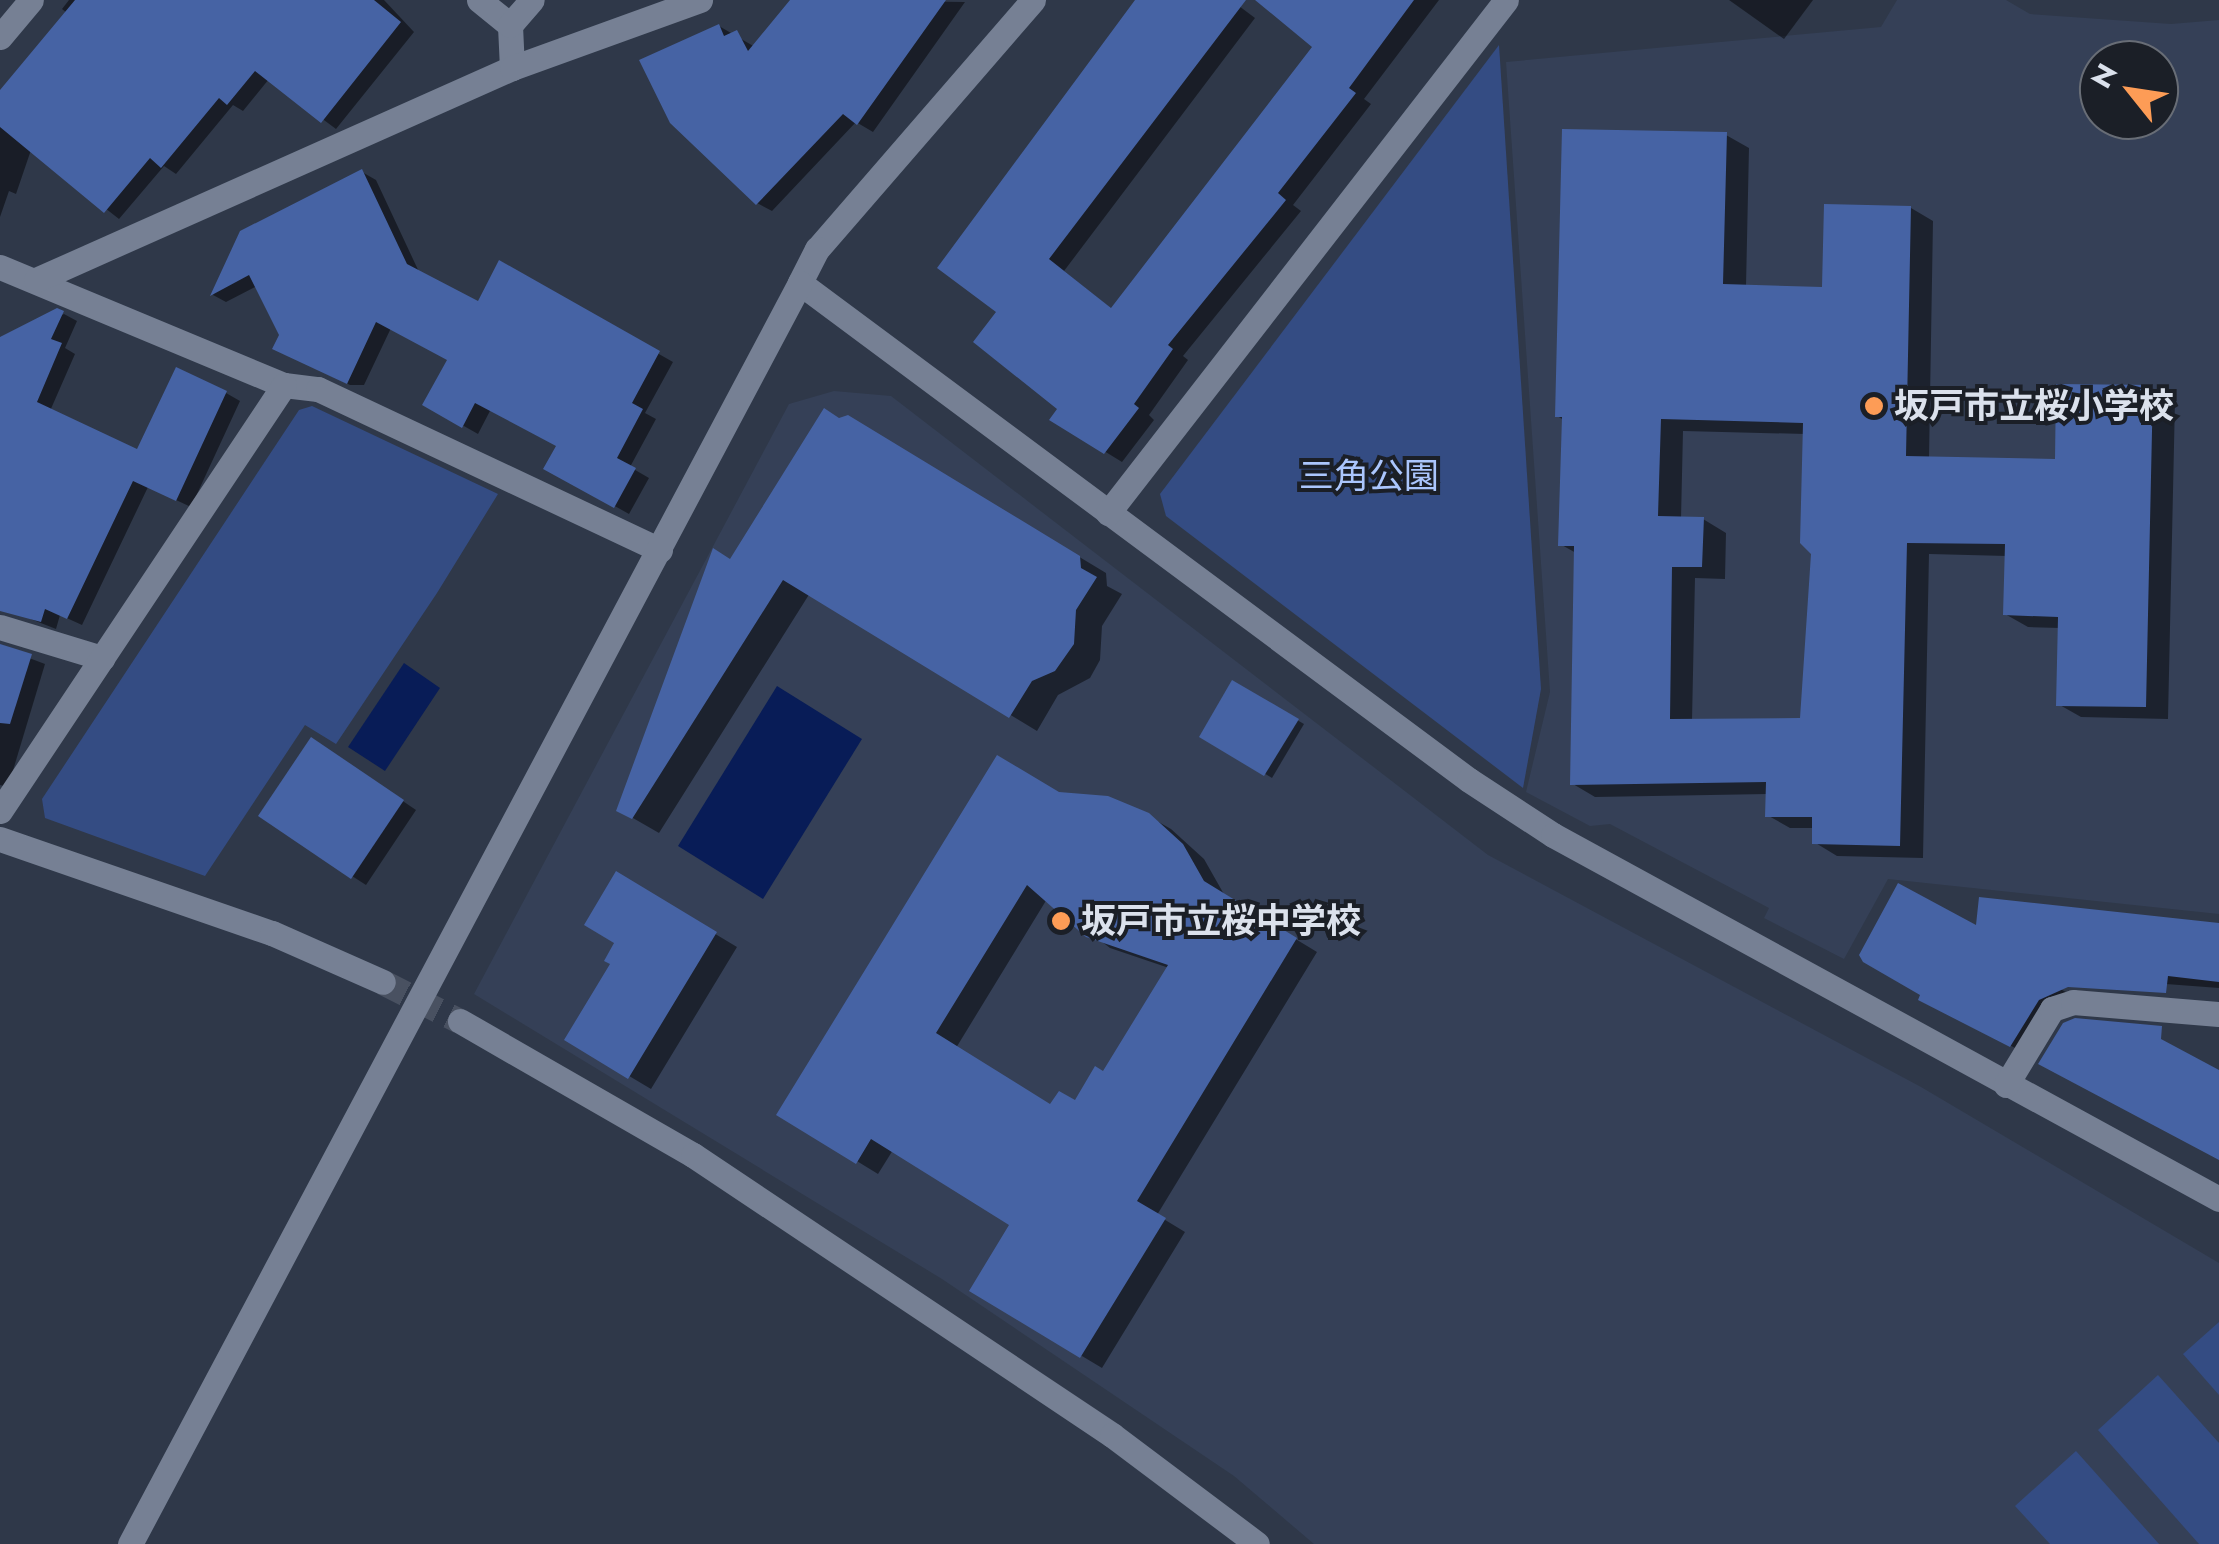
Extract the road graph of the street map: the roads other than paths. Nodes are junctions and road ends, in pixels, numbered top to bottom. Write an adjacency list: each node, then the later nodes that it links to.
1 (31, 0): 8 (street)
2 (479, 0): 7 (street)
3 (532, 0): 7 (street)
4 (700, 0): 9 (street)
5 (1033, 0): 12 (street)
6 (1506, 0): 14 (street)
7 (510, 25): 9 (street)
8 (0, 37)
9 (512, 68): 11 (street)
10 (0, 267): 11 (street)
11 (36, 280): 13 (street)
12 (800, 283): 14 (street); 15 (street)
13 (284, 385): 15 (street); 17 (street)
14 (1108, 513): 23 (street)
15 (660, 550): 25 (street)
16 (0, 627): 17 (street)
17 (102, 658): 18 (street)
18 (0, 811)
19 (0, 840): 20 (street)
20 (382, 982)
21 (2219, 1014): 23 (street)
22 (460, 1021): 26 (street)
23 (2006, 1085): 24 (street)
24 (2219, 1200)
25 (130, 1544)
26 (1257, 1544)

